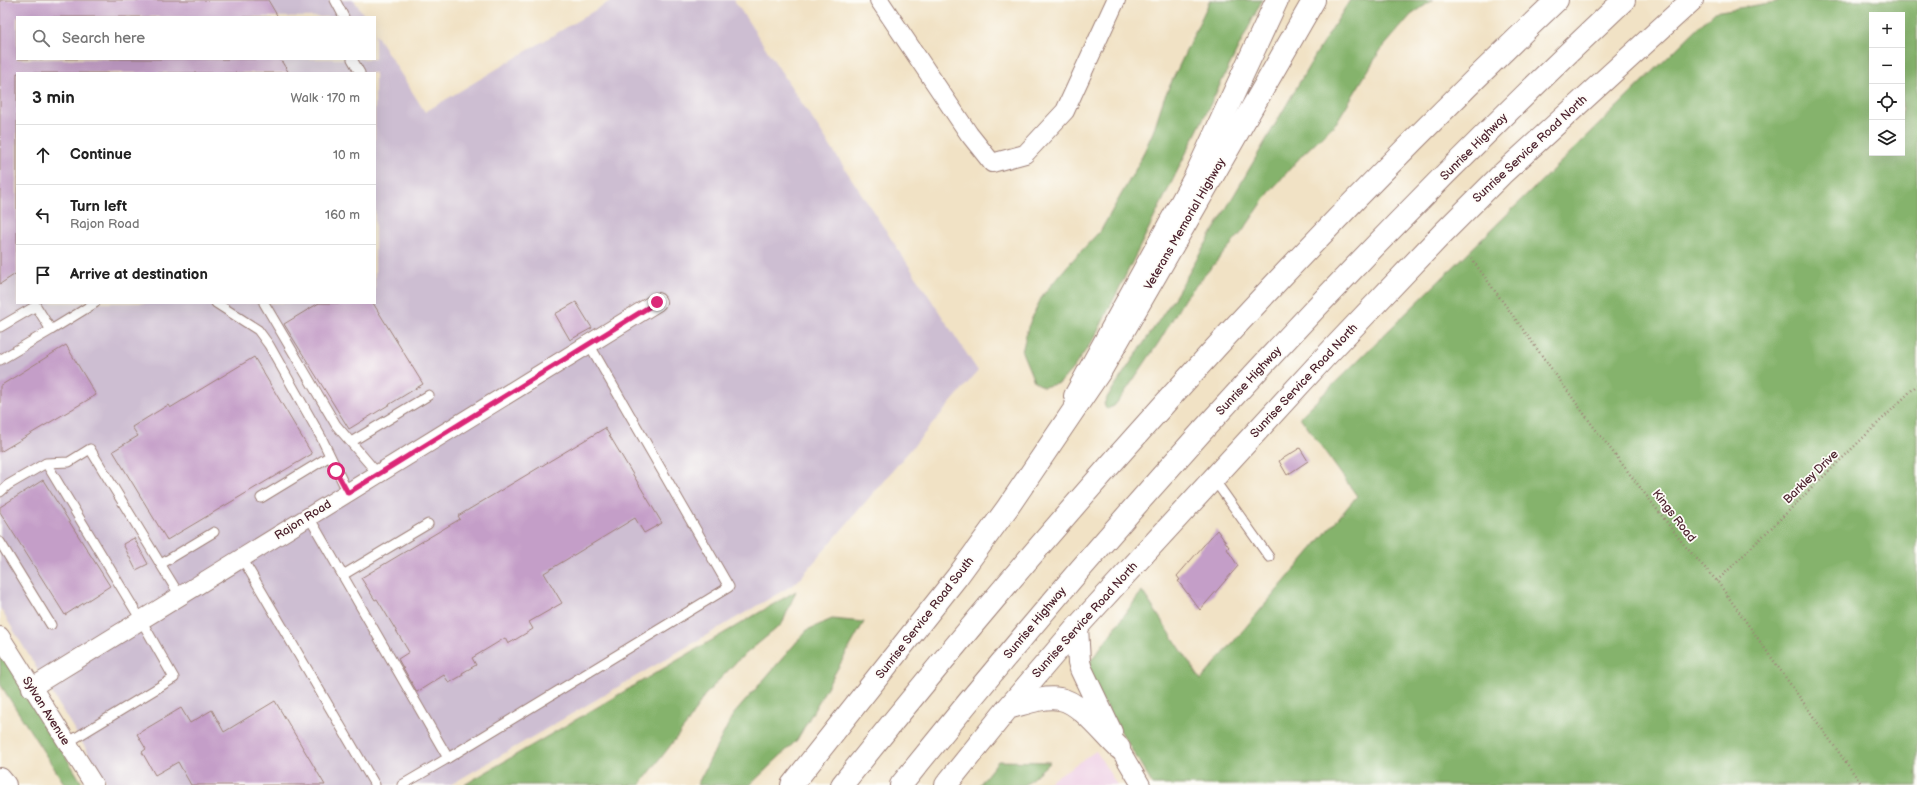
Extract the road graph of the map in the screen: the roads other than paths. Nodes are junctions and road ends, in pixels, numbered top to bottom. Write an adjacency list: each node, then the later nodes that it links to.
1 (335, 0): 9 (lane)
2 (879, 0): 3 (street)
3 (1116, 0)
4 (1277, 0): 22 (main road)
5 (1314, 0): 22 (main road, Veterans Memorial Highway)
6 (1557, 0): 54 (main road)
7 (1624, 0): 55 (main road, Sunrise Highway)
8 (1691, 1): 26 (main road, Sunrise Service Road North)
9 (343, 16)
10 (353, 60): 11 (lane)
11 (359, 72)
12 (657, 302): 18 (street, Rajon Road)
13 (93, 304): 17 (lane)
14 (218, 304): 23 (lane)
15 (265, 304): 21 (lane)
16 (0, 327): 17 (lane)
17 (51, 330): 19 (lane)
18 (589, 344): 25 (street, Rajon Road); 47 (lane)
19 (0, 360)
20 (429, 395): 21 (lane)
21 (351, 442): 25 (lane)
22 (1049, 445): 53 (main road, Sunrise Service Road South)
23 (330, 456): 28 (lane); 29 (lane)
24 (46, 462): 27 (lane); 36 (lane); 39 (lane)
25 (378, 474): 28 (street, Rajon Road)
26 (1214, 478): 34 (lane); 41 (main road, Sunrise Service Road North)
27 (0, 492)
28 (348, 493): 30 (street, Rajon Road)
29 (261, 498)
30 (309, 517): 35 (street, Rajon Road); 37 (lane)
31 (428, 524): 37 (lane)
32 (214, 532): 36 (lane)
33 (0, 542): 40 (lane)
34 (1269, 557)
35 (242, 558): 38 (street, Rajon Road); 51 (lane)
36 (161, 564): 38 (lane)
37 (343, 575): 47 (lane)
38 (180, 596): 39 (street, Rajon Road)
39 (142, 620): 43 (street, Rajon Road); 45 (lane)
40 (51, 625)
41 (1077, 627): 44 (main road, Sunrise Service Road North); 46 (main road)
42 (0, 636): 43 (street, Sylvan Avenue)
43 (31, 688): 45 (street, Sylvan Avenue)
44 (1008, 708): 46 (main road); 56 (main road, Sunrise Service Road North)
45 (67, 743): 50 (street, Sylvan Avenue)
46 (1119, 748): 57 (street)
47 (448, 758): 52 (lane)
48 (0, 779): 49 (main road)
49 (5, 785)
50 (94, 785)
51 (375, 785)
52 (402, 785)
53 (792, 785)
54 (842, 785)
55 (901, 785)
56 (946, 785)
57 (1141, 785)

